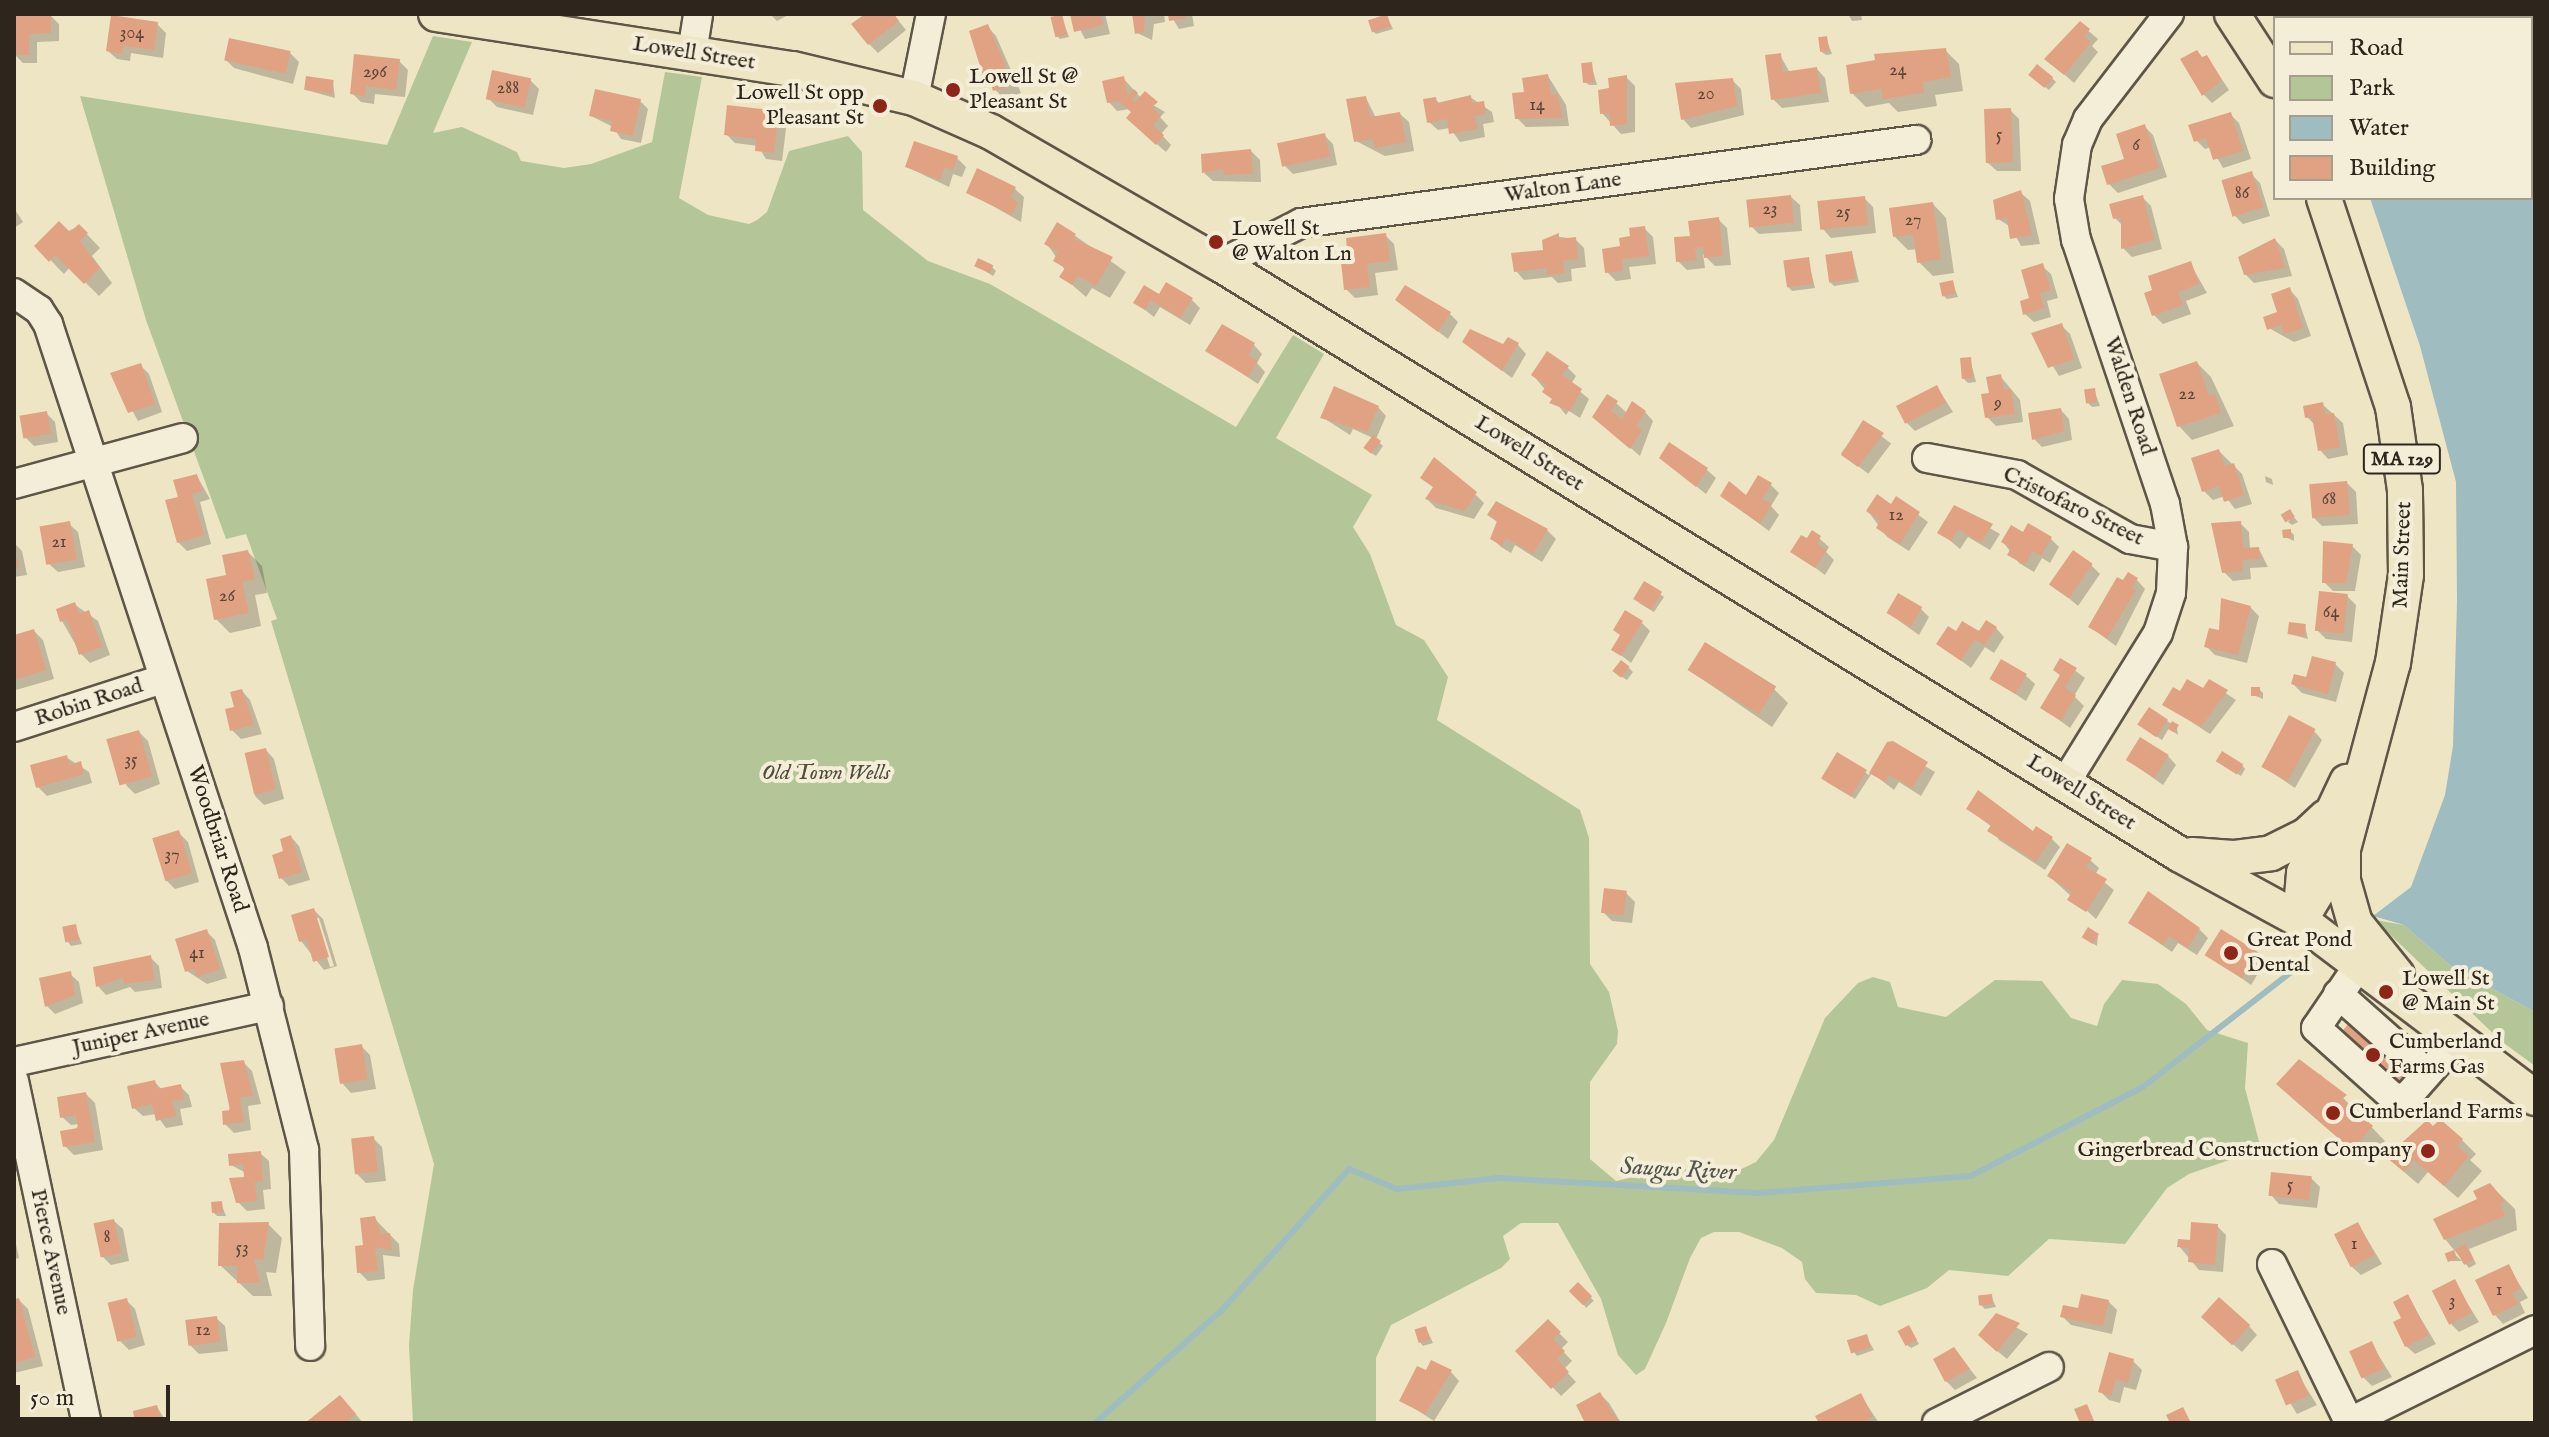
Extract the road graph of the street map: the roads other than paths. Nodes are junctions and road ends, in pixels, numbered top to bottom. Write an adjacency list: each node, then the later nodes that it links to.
1 (436, 14): 6 (main road, Lowell Street)
2 (698, 14): 7 (street)
3 (931, 14): 9 (street)
4 (2169, 14): 18 (street, Walden Road)
5 (2232, 14): 8 (main road)
6 (471, 17): 7 (main road, Lowell Street)
7 (692, 53): 9 (main road, Lowell Street)
8 (2273, 77)
9 (914, 98): 12 (main road, Lowell Street)
10 (1916, 140): 12 (street, Walton Lane)
11 (2325, 200): 21 (main road, Main Street / MA 129)
12 (1220, 264): 22 (main road, Lowell Street)
13 (14, 293): 16 (street, Woodbriar Road)
14 (183, 438): 16 (street)
15 (1927, 458): 18 (street, Cristofaro Street)
16 (95, 462): 17 (street); 19 (street, Woodbriar Road)
17 (14, 484)
18 (2173, 547): 22 (street, Walden Road)
19 (163, 679): 20 (street, Robin Road); 29 (street, Woodbriar Road)
20 (14, 727)
21 (2375, 728): 23 (main road, Main Street / MA 129); 24 (main road, Main Street / MA 129)
22 (2065, 783): 25 (main road, Lowell Street)
23 (2329, 813): 25 (main road); 26 (main road, Main Street / MA 129)
24 (2343, 849): 26 (main road, Main Street); 30 (main road, MA 129)
25 (2179, 854): 26 (main road, Lowell Street)
26 (2300, 920): 27 (main road, Lowell Street / MA 129)
27 (2359, 965): 28 (street); 30 (main road, Lowell Street / MA 129)
28 (2338, 994): 32 (street); 32 (street)
29 (269, 1006): 31 (street, Juniper Avenue); 37 (street, Woodbriar Road)
30 (2457, 1040): 32 (street); 34 (main road, Lowell Street / MA 129)
31 (14, 1062)
32 (2427, 1073)
33 (14, 1081): 39 (street, Pierce Avenue)
34 (2535, 1098)
35 (2272, 1264): 41 (street)
36 (2535, 1330): 41 (street)
37 (310, 1346)
38 (2049, 1367): 40 (street)
39 (87, 1423)
40 (1937, 1423)
41 (2349, 1423)

